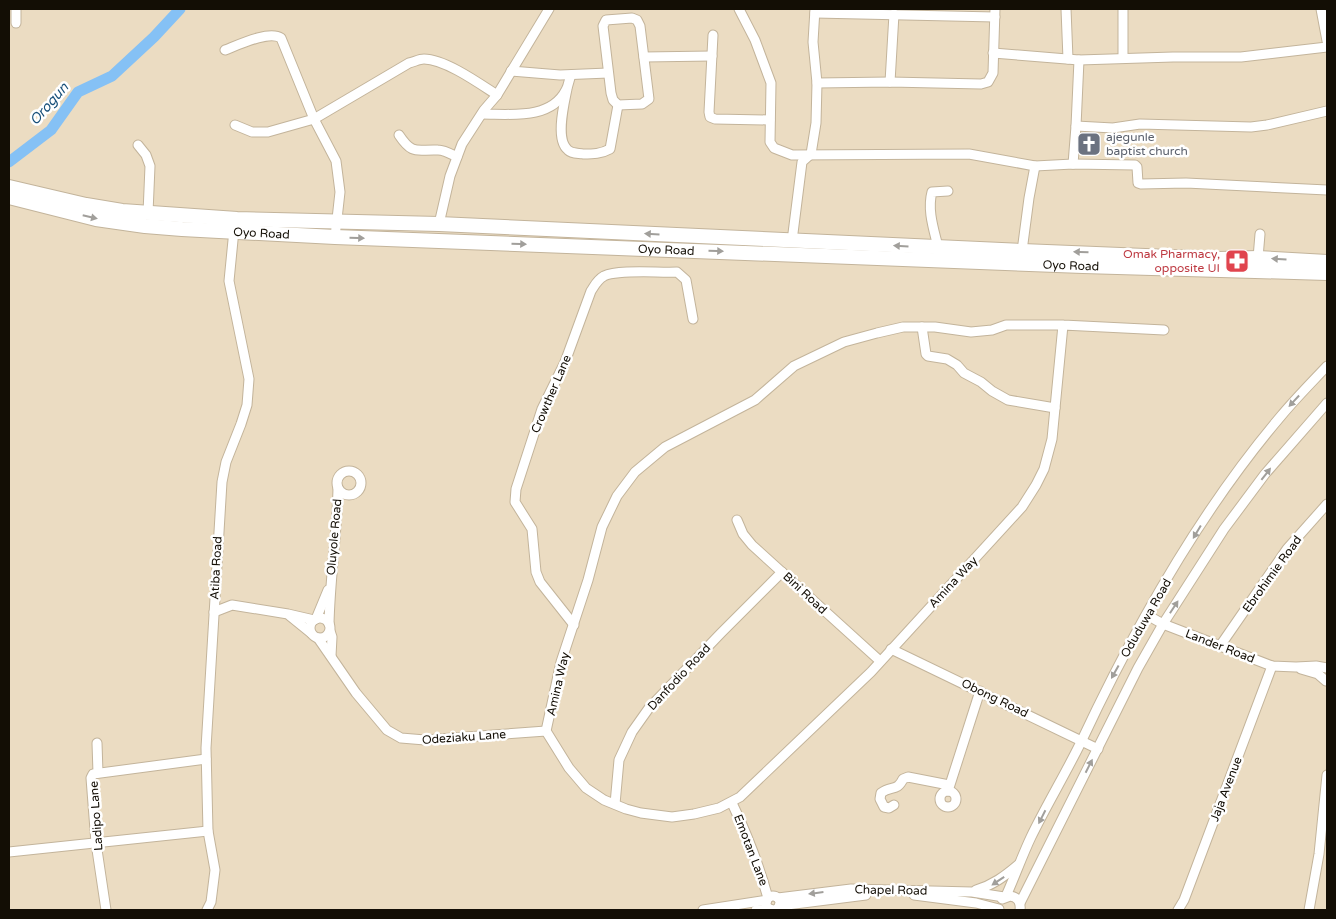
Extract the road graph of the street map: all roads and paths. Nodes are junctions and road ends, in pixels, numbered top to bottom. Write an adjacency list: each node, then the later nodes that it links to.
1 (16, 9): 10 (street)
2 (548, 9): 21 (street)
3 (739, 9): 32 (street)
4 (1066, 9): 19 (street)
5 (1123, 9): 18 (street)
6 (1321, 9): 12 (street)
7 (815, 11): 9 (street); 25 (street)
8 (995, 13): 9 (street); 15 (street)
9 (894, 14): 24 (street)
10 (16, 23)
11 (713, 36): 16 (street)
12 (1327, 41)
13 (1327, 47): 18 (street)
14 (225, 50): 31 (street)
15 (993, 53): 19 (street); 24 (street)
16 (712, 56): 17 (street); 32 (street)
17 (644, 57): 22 (street); 28 (street)
18 (1122, 58): 20 (street)
19 (1068, 59): 20 (street)
20 (1079, 60): 34 (street)
21 (511, 70): 23 (street); 27 (street)
22 (608, 73): 23 (street); 28 (street)
23 (571, 75): 26 (street)
24 (890, 82): 25 (street)
25 (817, 83): 37 (street)
26 (566, 89): 28 (street); 30 (street)
27 (497, 95): 30 (street); 31 (street)
28 (618, 105)
29 (1327, 110): 34 (street)
30 (482, 114): 38 (street)
31 (314, 119): 33 (street); 49 (street)
32 (770, 120): 37 (street)
33 (235, 126)
34 (1076, 126): 39 (street)
35 (399, 135): 38 (street)
36 (138, 145): 45 (street)
37 (811, 154): 40 (street); 51 (street)
38 (457, 156): 47 (street)
39 (1072, 164): 40 (street); 42 (street)
40 (1035, 166): 53 (street)
41 (9, 187): 46 (highway, Oyo Road)
42 (1327, 190)
43 (948, 191): 52 (street)
44 (9, 197): 46 (highway, Oyo Road, one-way to 46)
45 (148, 213): 46 (highway, Oyo Road); 49 (highway, Oyo Road)
46 (121, 216): 48 (highway, Oyo Road)
47 (439, 224): 49 (highway, Oyo Road); 51 (highway, Oyo Road, one-way to 47)
48 (234, 230): 49 (highway, Oyo Road); 70 (street, Atiba Road)
49 (335, 230): 55 (highway, Oyo Road, one-way to 55)
50 (1260, 234): 54 (street)
51 (792, 241): 52 (highway, Oyo Road, one-way to 51)
52 (938, 247): 53 (highway, Oyo Road)
53 (1022, 251): 55 (highway, Oyo Road, one-way to 53)
54 (1258, 258): 55 (highway, Oyo Road); 56 (highway, Oyo Road, one-way to 54)
55 (1112, 261): 57 (highway, Oyo Road)
56 (1327, 262)
57 (1327, 273)
58 (693, 319): 77 (street, Crowther Lane)
59 (1062, 325): 60 (street, Amina Way); 61 (street, Amina Way); 64 (street, Amina Way)
60 (922, 327): 64 (street); 77 (street, Amina Way)
61 (1164, 330)
62 (1327, 366): 74 (street, Oduduwa Road, one-way to 74)
63 (1327, 403): 76 (street, Oduduwa Road, one-way to 63)
64 (1055, 408): 81 (street, Amina Way)
65 (338, 488): 69 (street, Oluyole Road)
66 (1327, 504): 80 (street, Ebrohimie Road)
67 (737, 520): 68 (street, Bini Road)
68 (782, 572): 83 (street, Bini Road); 97 (street, Danfodio Road)
69 (330, 585): 75 (street, Oluyole Road); 78 (street, Oluyole Road)
70 (215, 593): 71 (street); 72 (street, Atiba Road)
71 (232, 605): 72 (street); 73 (street)
72 (214, 612): 93 (street, Atiba Road)
73 (288, 614): 75 (street); 79 (street, Odeziaku Lane)
74 (1146, 615): 76 (street, Lander Road); 90 (street, Oduduwa Road, one-way to 90)
75 (315, 620): 78 (street); 79 (street)
76 (1163, 624): 80 (street, Lander Road); 92 (street, Oduduwa Road)
77 (574, 625): 89 (street, Amina Way)
78 (329, 627): 79 (street); 82 (street)
79 (315, 636): 82 (street, Odeziaku Lane)
80 (1220, 646): 84 (street, Lander Road)
81 (891, 649): 83 (street, Amina Way); 88 (street, Obong Road)
82 (331, 656): 89 (street, Odeziaku Lane)
83 (880, 661): 96 (street, Amina Way)
84 (1272, 666): 85 (street, Lander Road); 113 (street, Jaja Avenue)
85 (1296, 667): 86 (street, Lander Road); 87 (street, Lander Road)
86 (1327, 669): 87 (street)
87 (1327, 682)
88 (980, 691): 90 (street, Obong Road); 98 (street)
89 (546, 731): 97 (street, Amina Way)
90 (1082, 739): 92 (street, Obong Road); 102 (street, Oduduwa Road, one-way to 102)
91 (97, 743): 94 (street)
92 (1098, 748): 107 (street, Oduduwa Road, one-way to 92)
93 (206, 759): 94 (street, Ladipo Lane); 99 (street, Atiba Road)
94 (98, 773): 100 (street, Ladipo Lane)
95 (1327, 775): 114 (street)
96 (732, 803): 97 (street, Amina Way); 105 (street, Emotan Lane)
97 (615, 804)
98 (894, 806)
99 (208, 831): 100 (street); 109 (street, Atiba Road)
100 (96, 843): 101 (street); 108 (street, Ladipo Lane)
101 (9, 852)
102 (1020, 863): 103 (street, one-way to 103); 104 (street, Oduduwa Road)
103 (977, 892): 104 (street, Chapel Road); 105 (street, Chapel Road, one-way to 105); 106 (street)
104 (1005, 897): 107 (street, Chapel Road); 112 (street, Oduduwa Road)
105 (774, 904): 106 (street, Chapel Road); 110 (street, Chapel Road); 111 (street, Chapel Road)
106 (974, 906): 112 (street, Chapel Road)
107 (1020, 908)
108 (106, 910)
109 (207, 910)
110 (703, 910)
111 (756, 910)
112 (999, 910)
113 (1178, 910)
114 (1309, 910)

